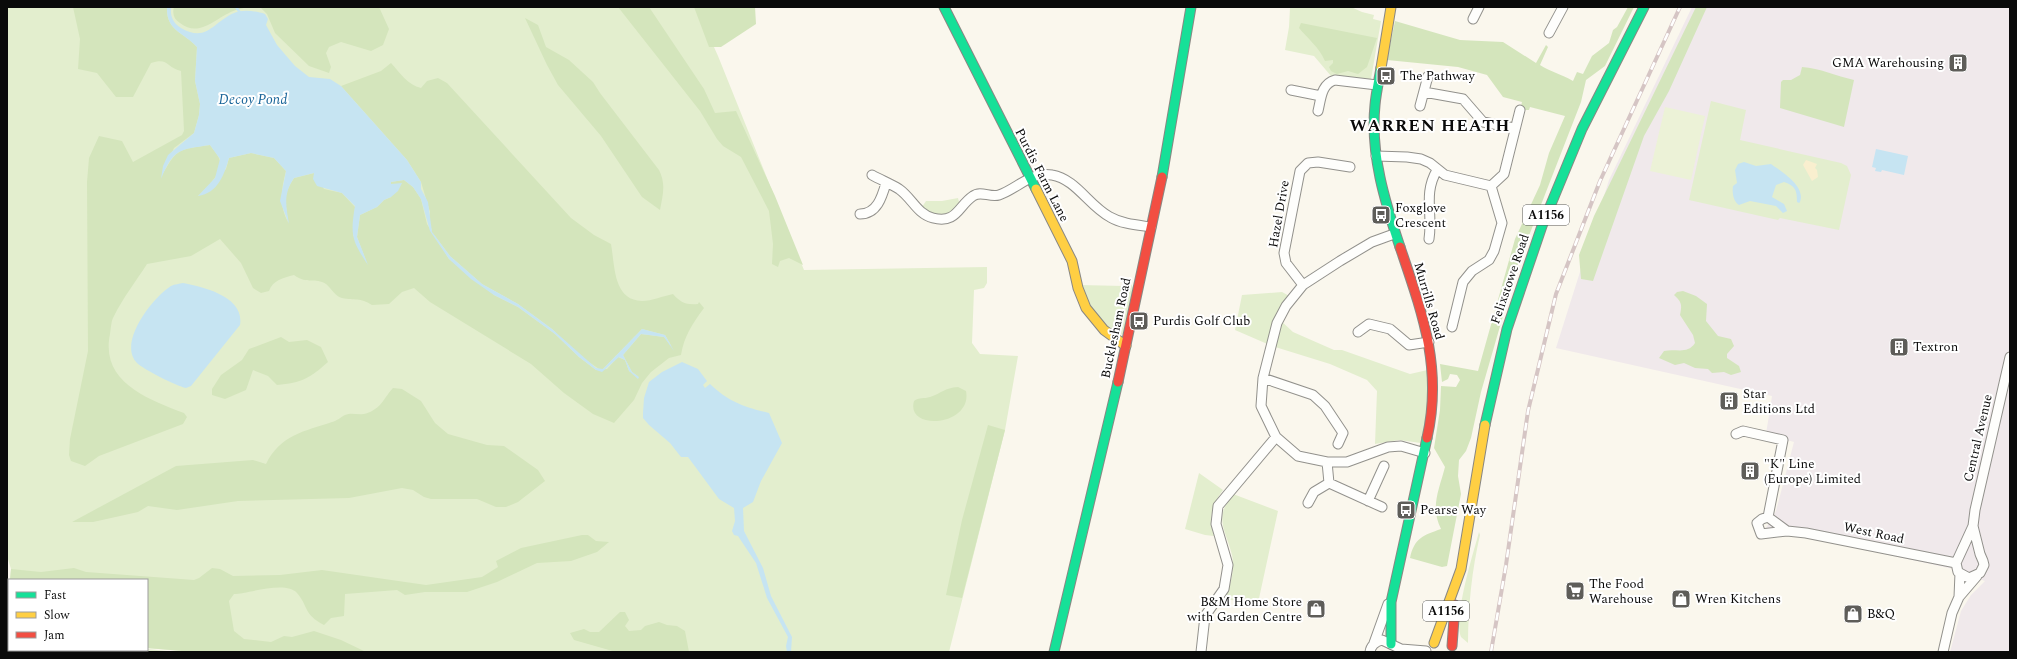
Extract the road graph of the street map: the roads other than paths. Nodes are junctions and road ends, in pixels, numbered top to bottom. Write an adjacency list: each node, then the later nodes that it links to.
1 (944, 7): 22 (street, Purdis Farm Lane)
2 (1191, 7): 26 (street, Bucklesham Road)
3 (1391, 7): 10 (street, Murrills Road)
4 (1479, 7): 7 (street)
5 (1563, 7): 8 (street)
6 (1644, 7): 54 (street, Felixstowe Road / A1156)
7 (1473, 19)
8 (1549, 33)
9 (1428, 76): 12 (street)
10 (1377, 85): 13 (street); 18 (street, Murrills Road)
11 (1291, 90): 13 (street)
12 (1424, 92): 14 (street); 17 (street)
13 (1322, 96): 16 (street)
14 (1420, 106)
15 (1520, 110): 17 (street)
16 (1318, 111)
17 (1514, 128): 24 (street)
18 (1376, 156): 20 (street); 27 (street, Murrills Road)
19 (1350, 167): 29 (street, Hazel Drive)
20 (1437, 170): 24 (street); 28 (street)
21 (872, 175): 23 (street)
22 (1029, 179): 23 (street); 26 (street); 33 (street, Purdis Farm Lane)
23 (886, 183): 25 (street)
24 (1491, 186): 30 (street)
25 (860, 214)
26 (1151, 228): 33 (street, Bucklesham Road)
27 (1394, 234): 29 (street); 32 (street, Murrills Road)
28 (1429, 239)
29 (1303, 285): 35 (street)
30 (1452, 327)
31 (1358, 332): 32 (street)
32 (1429, 342): 39 (street, Murrills Road)
33 (1126, 346): 62 (street, Bucklesham Road)
34 (2010, 356): 47 (street, Central Avenue)
35 (1264, 378): 37 (street); 38 (street)
36 (1736, 434): 46 (street)
37 (1276, 438): 40 (street); 63 (street)
38 (1338, 444)
39 (1425, 453): 40 (street); 56 (street, Murrills Road)
40 (1327, 462): 42 (street)
41 (1384, 466): 43 (street)
42 (1329, 483): 43 (street); 44 (street)
43 (1368, 501): 45 (street)
44 (1308, 503)
45 (1382, 507)
46 (1768, 517): 48 (street); 48 (street, West Road)
47 (1973, 526): 49 (street, Central Avenue); 50 (street, Central Avenue)
48 (1786, 532): 51 (street, West Road)
49 (1962, 552): 50 (street); 51 (street, Central Avenue)
50 (1980, 554): 53 (street, Central Avenue)
51 (1956, 563): 52 (street, Central Avenue)
52 (1960, 573): 53 (street); 55 (street, Central Avenue)
53 (1977, 576): 55 (street, Central Avenue)
54 (1458, 579): 58 (street, Felixstowe Road / A1156); 60 (street, Felixstowe Road / A1156)
55 (1959, 597): 64 (street, Central Avenue)
56 (1391, 602): 57 (street, Murrills Road); 59 (street, Murrills Road)
57 (1391, 644): 59 (street); 61 (street)
58 (1434, 644): 60 (street); 61 (street)
59 (1372, 648)
60 (1456, 650)
61 (1426, 651)
62 (1054, 652)
63 (1201, 652)
64 (1943, 652)

